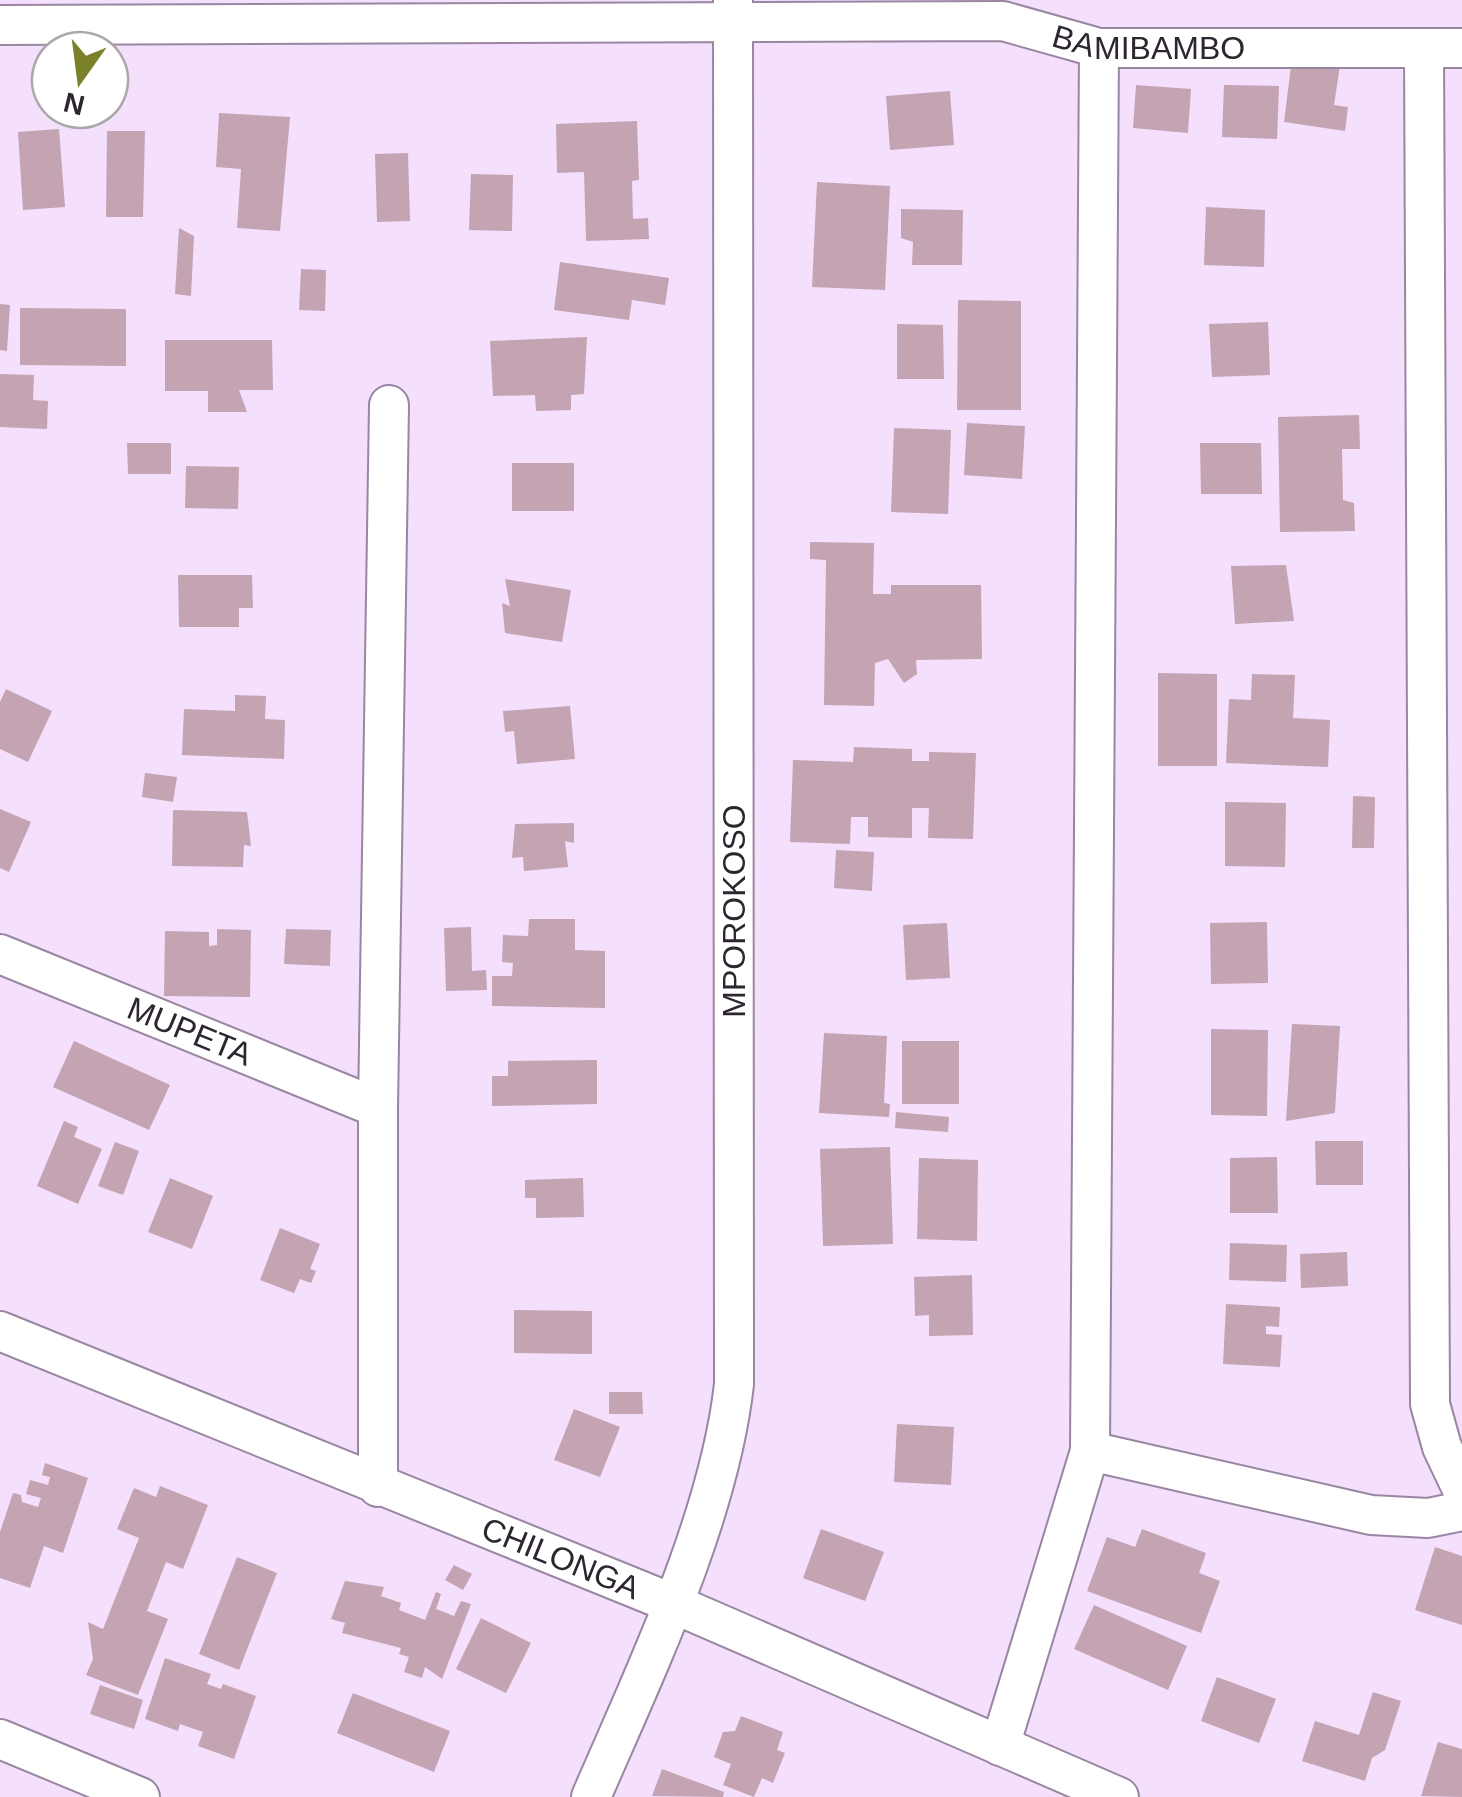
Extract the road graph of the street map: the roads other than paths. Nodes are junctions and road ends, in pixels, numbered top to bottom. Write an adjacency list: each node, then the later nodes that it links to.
1 (733, 10): 2 (street, BAMIBAMBO); 3 (street, BAMIBAMBO); 14 (street, MPOROKOSO)
2 (0, 25)
3 (1099, 48): 4 (street, BAMIBAMBO); 10 (street)
4 (1424, 48): 5 (street, BAMIBAMBO); 12 (street)
5 (1462, 48)
6 (389, 404): 8 (street)
7 (0, 954): 8 (street, MUPETA)
8 (378, 1108): 11 (street)
9 (0, 1331): 11 (street, CHILONGA)
10 (1090, 1451): 13 (street); 16 (street)
11 (378, 1488): 14 (street, CHILONGA)
12 (1462, 1489)
13 (1462, 1511)
14 (674, 1604): 16 (street, CHILONGA); 19 (street, MPOROKOSO)
15 (0, 1739): 17 (street)
16 (1000, 1746): 20 (street, CHILONGA)
17 (69, 1783): 18 (street)
18 (140, 1797)
19 (592, 1797)
20 (1118, 1797)

